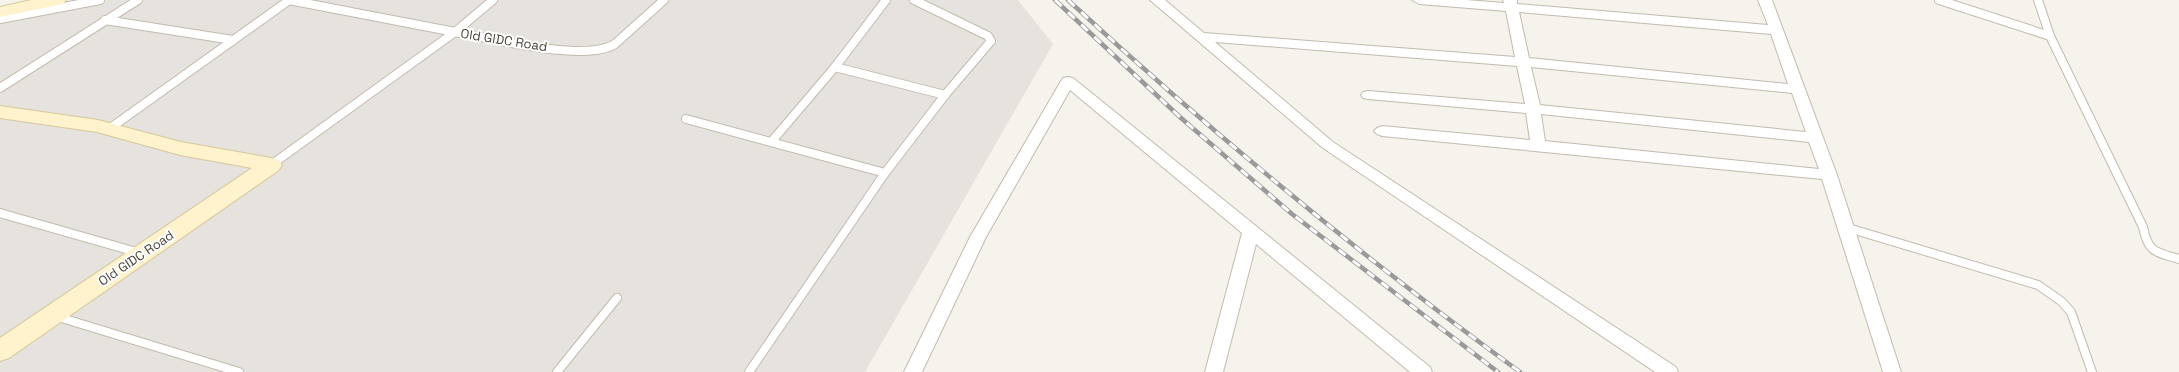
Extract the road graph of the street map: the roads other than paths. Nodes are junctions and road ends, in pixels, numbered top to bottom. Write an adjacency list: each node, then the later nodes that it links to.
1 (15, 0): 15 (street)
2 (57, 0): 17 (street)
3 (100, 0): 18 (lane)
4 (138, 0): 19 (lane)
5 (493, 0): 21 (lane)
6 (664, 0): 21 (lane, Old GIDC Road)
7 (886, 0): 26 (lane)
8 (914, 0): 29 (lane)
9 (1157, 0): 23 (street)
10 (1419, 0): 16 (street)
11 (1765, 0): 20 (street)
12 (1939, 0): 22 (lane)
13 (2038, 0): 22 (lane)
14 (288, 1): 21 (lane); 24 (lane)
15 (0, 3)
16 (1511, 4): 20 (street); 25 (street)
17 (0, 12)
18 (0, 19)
19 (106, 20): 24 (lane); 27 (lane)
20 (1775, 30): 28 (street)
21 (455, 32): 39 (lane, Old GIDC Road)
22 (2050, 36): 46 (lane)
23 (1200, 37): 25 (street); 56 (street)
24 (233, 40): 34 (lane)
25 (1523, 62): 28 (street); 31 (street)
26 (835, 67): 29 (lane); 37 (lane)
27 (0, 88)
28 (1797, 89): 36 (street)
29 (945, 95): 40 (lane)
30 (1368, 95): 31 (street)
31 (1533, 109): 36 (street); 38 (street)
32 (0, 112): 34 (street)
33 (686, 119): 37 (lane)
34 (108, 128): 39 (street)
35 (1382, 131): 38 (street)
36 (1815, 138): 41 (street)
37 (772, 141): 40 (lane)
38 (1538, 145): 41 (street)
39 (272, 165): 45 (street, Old GIDC Road)
40 (885, 173): 52 (lane)
41 (1829, 175): 43 (street)
42 (0, 213): 45 (lane)
43 (1845, 227): 57 (street); 58 (lane)
44 (1250, 231): 53 (street); 54 (street); 55 (street)
45 (142, 254): 48 (street, Old GIDC Road)
46 (2179, 259)
47 (617, 298): 51 (lane)
48 (52, 315): 49 (street, Old GIDC Road); 50 (lane)
49 (0, 351)
50 (239, 372)
51 (557, 372)
52 (749, 372)
53 (912, 372)
54 (1214, 372)
55 (1423, 372)
56 (1669, 372)
57 (1892, 372)
58 (2092, 372)

